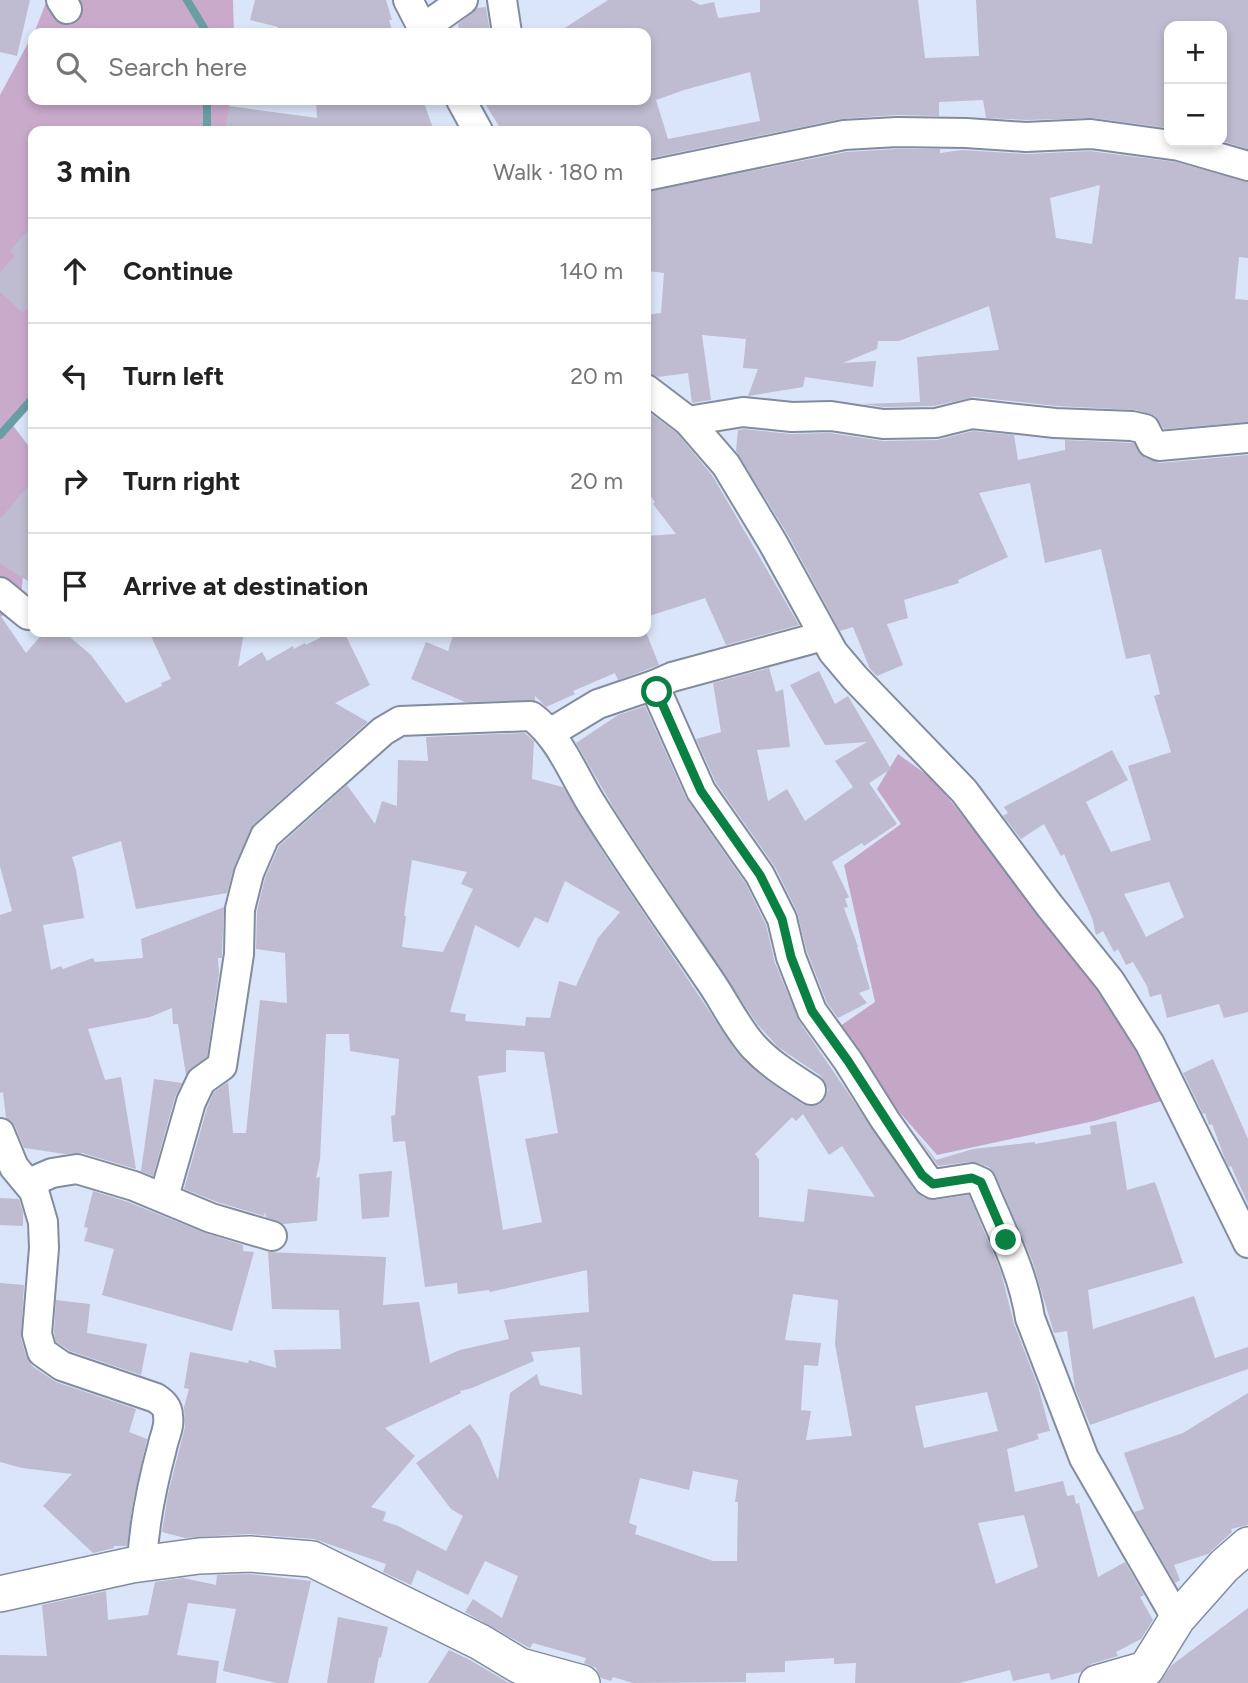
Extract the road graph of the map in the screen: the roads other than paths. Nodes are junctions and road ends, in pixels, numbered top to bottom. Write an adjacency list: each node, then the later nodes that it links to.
1 (408, 0): 4 (street)
2 (463, 0): 5 (street)
3 (502, 0): 6 (street)
4 (422, 28)
5 (428, 28)
6 (506, 28)
7 (464, 105): 8 (street)
8 (475, 126)
9 (1248, 166): 10 (street)
10 (651, 175)
11 (651, 393): 12 (street)
12 (688, 421): 13 (street); 16 (street)
13 (1248, 438)
14 (0, 592): 15 (street)
15 (27, 615)
16 (823, 636): 17 (street); 24 (street)
17 (654, 685): 18 (street); 28 (street)
18 (550, 733): 19 (street); 22 (street)
19 (811, 1090)
20 (3, 1151): 21 (street)
21 (29, 1184): 22 (street); 26 (street)
22 (164, 1197): 23 (street)
23 (272, 1236)
24 (1248, 1243)
25 (1248, 1545): 28 (street)
26 (142, 1563): 27 (street); 29 (street)
27 (0, 1594)
28 (1177, 1619): 30 (street)
29 (582, 1683)
30 (1097, 1683)

